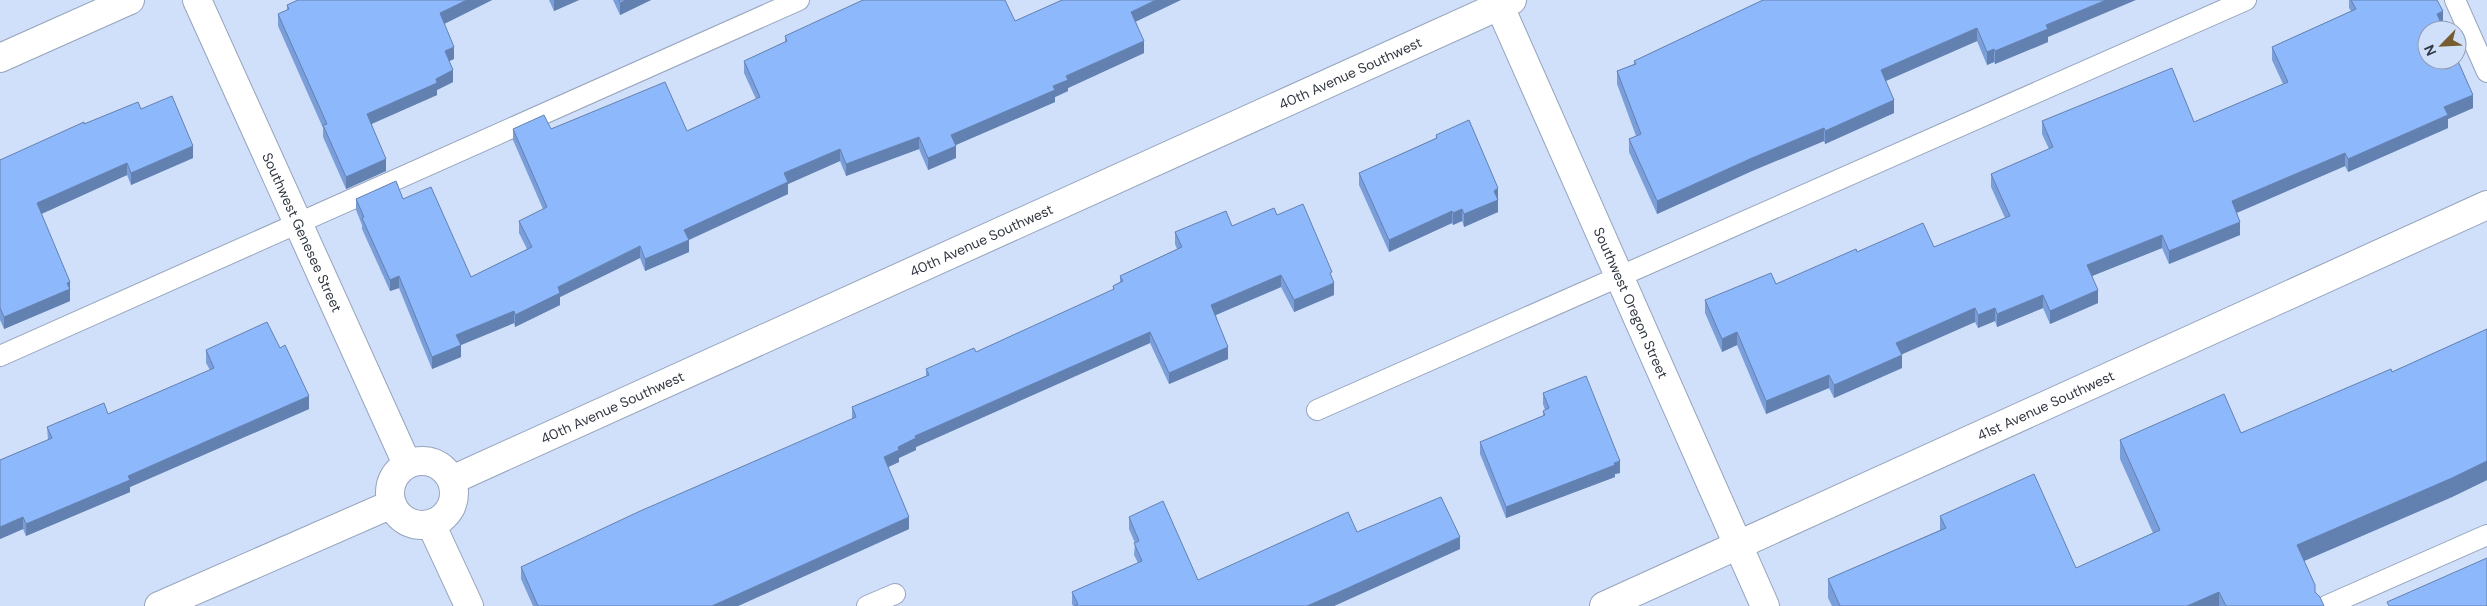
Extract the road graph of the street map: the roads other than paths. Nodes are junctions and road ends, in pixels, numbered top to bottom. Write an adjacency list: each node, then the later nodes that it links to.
1 (130, 0): 7 (street)
2 (197, 0): 10 (street, Southwest Genesee Street)
3 (799, 0): 10 (lane)
4 (2246, 0): 11 (lane)
5 (2455, 0): 8 (lane)
6 (1503, 2): 11 (street, Southwest Oregon Street); 15 (street, 40th Avenue Southwest)
7 (0, 58)
8 (2487, 72)
9 (2487, 205): 19 (street, 41st Avenue Southwest)
10 (298, 224): 12 (lane); 14 (street, Southwest Genesee Street)
11 (1619, 277): 13 (lane); 19 (street, Southwest Oregon Street)
12 (0, 356)
13 (1317, 410)
14 (407, 464): 15 (street); 16 (street)
15 (452, 480): 17 (street)
16 (392, 504): 17 (street); 21 (street)
17 (431, 524): 22 (street)
18 (2487, 535): 26 (lane)
19 (1737, 547): 24 (street, 41st Avenue Southwest); 25 (street, Southwest Oregon Street)
20 (895, 594): 23 (lane)
21 (159, 606)
22 (468, 606)
23 (867, 606)
24 (1604, 606)
25 (1765, 606)
26 (2326, 606)

